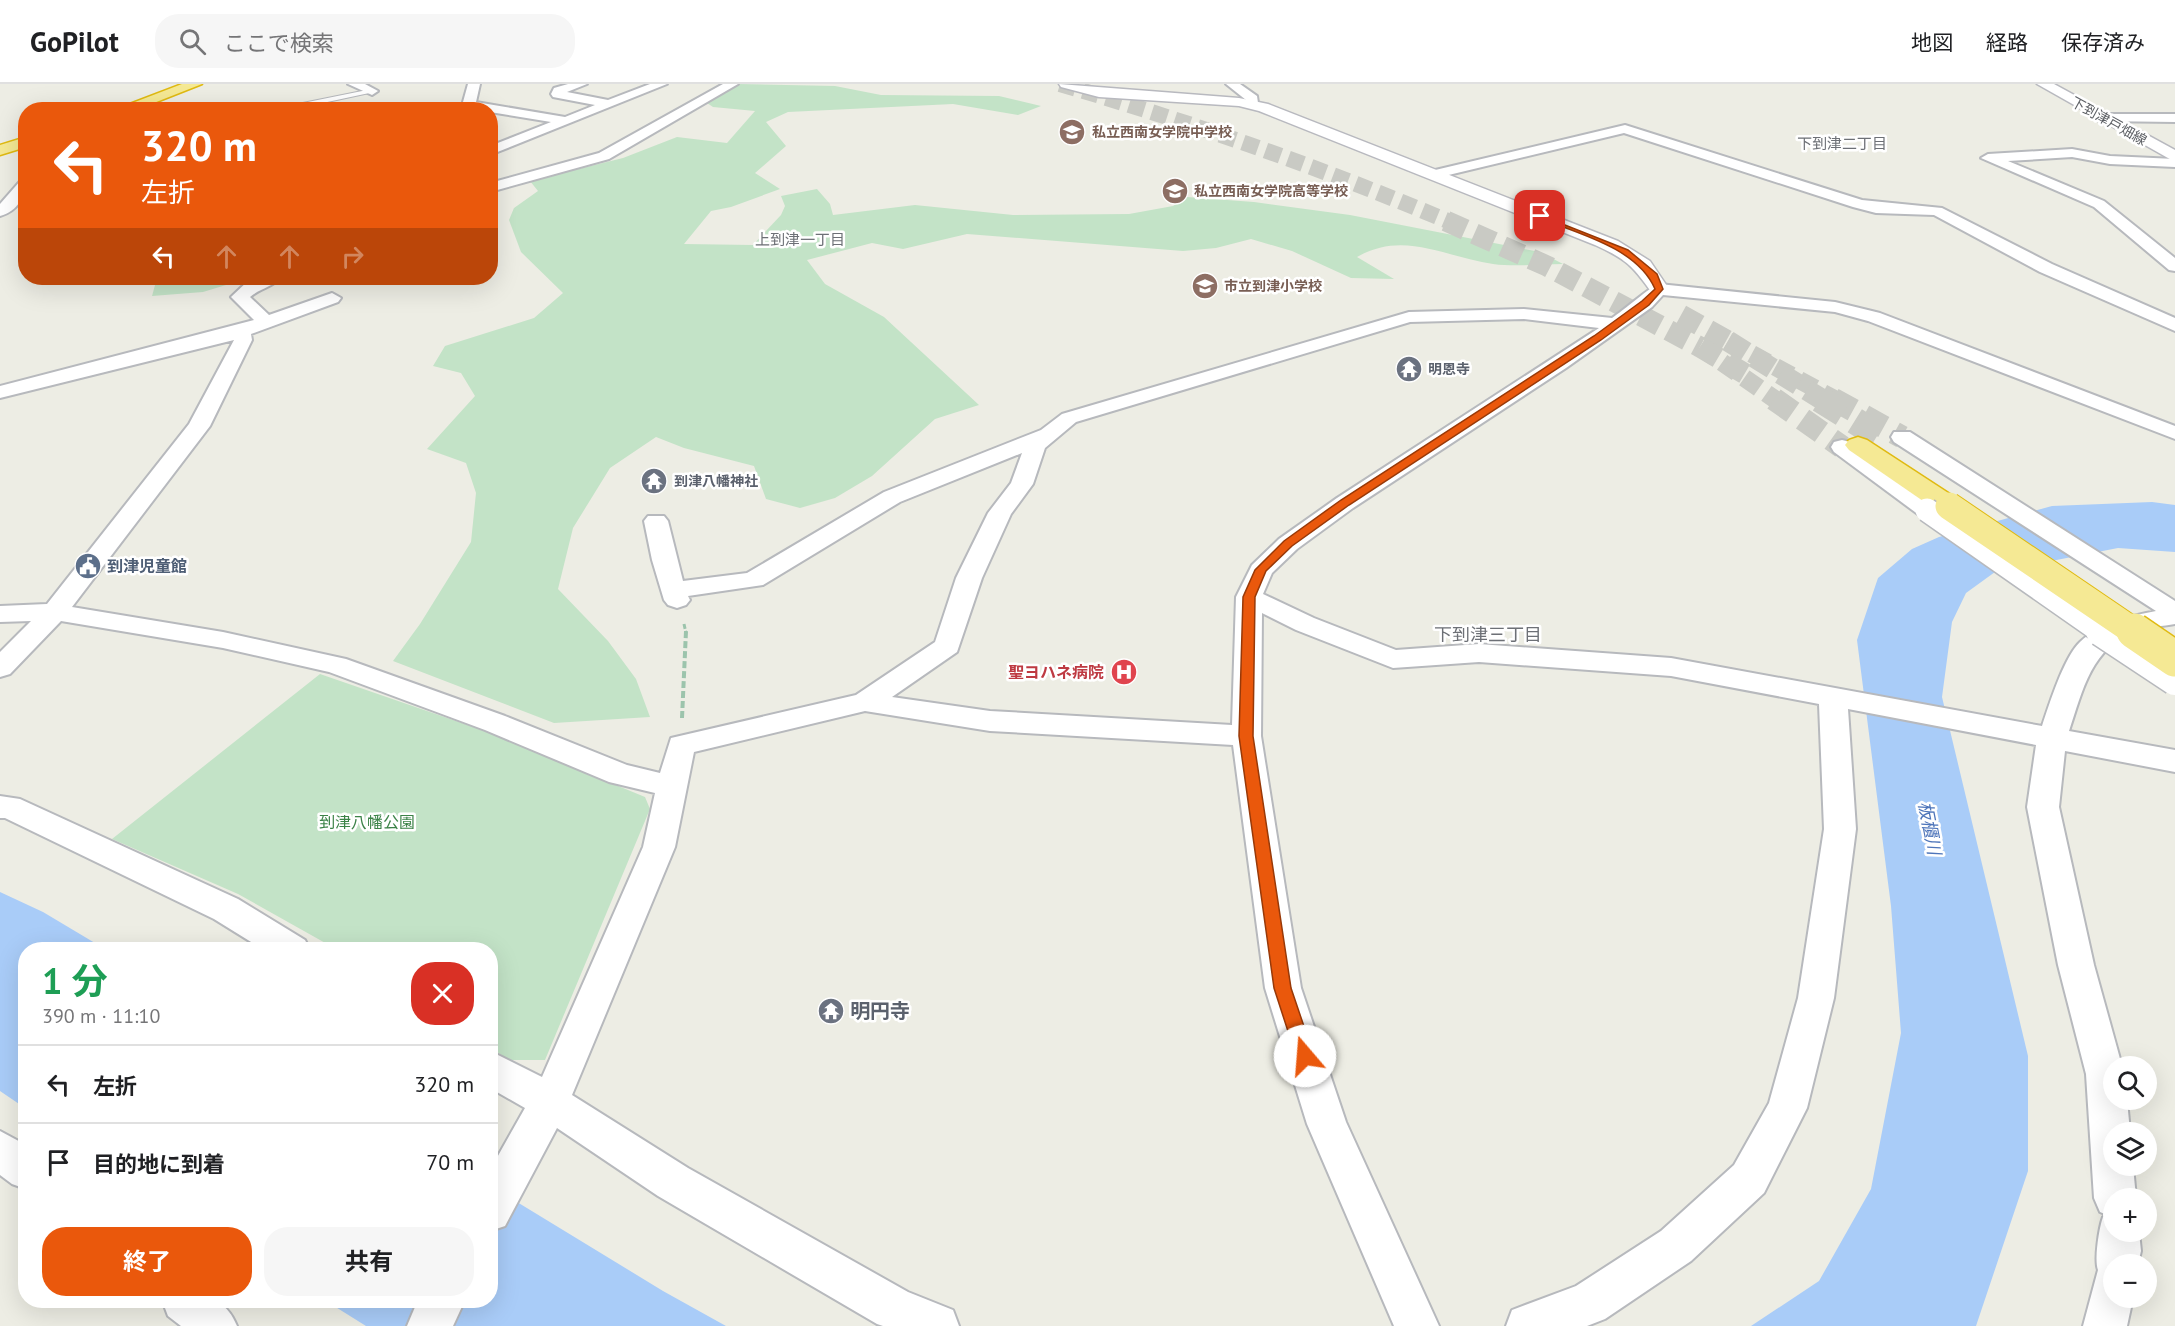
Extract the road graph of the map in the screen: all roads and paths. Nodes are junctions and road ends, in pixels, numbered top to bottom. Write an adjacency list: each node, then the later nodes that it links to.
1 (175, 84): 13 (highway)
2 (195, 84): 14 (highway)
3 (213, 84): 15 (highway)
4 (354, 84): 12 (street)
5 (474, 84): 17 (street)
6 (581, 84): 19 (street)
7 (732, 84): 34 (street)
8 (1066, 84): 18 (street)
9 (1232, 84): 18 (street)
10 (2044, 84): 24 (street, 下到津戸畑線)
11 (653, 85): 19 (street)
12 (372, 91): 16 (lane)
13 (138, 102)
14 (148, 102)
15 (153, 102)
16 (313, 102)
17 (469, 102)
18 (1252, 103): 33 (street)
19 (608, 104): 25 (street)
20 (498, 110): 21 (street)
21 (511, 113): 22 (street); 25 (street)
22 (498, 117)
23 (2175, 117): 24 (street)
24 (2103, 118): 31 (street, 下到津戸畑線)
25 (565, 121): 27 (street)
26 (18, 144): 29 (highway)
27 (498, 148)
28 (18, 149): 30 (highway)
29 (0, 150)
30 (0, 155)
31 (2175, 157)
32 (2175, 163): 37 (street)
33 (1436, 174): 39 (street); 43 (street)
34 (498, 186)
35 (18, 193): 36 (street)
36 (0, 211)
37 (2175, 266)
38 (254, 285): 41 (street)
39 (1659, 289): 42 (street); 46 (street)
40 (332, 298): 41 (street)
41 (266, 322): 44 (street)
42 (1617, 324): 47 (street); 53 (street)
43 (2175, 325)
44 (241, 331): 45 (street); 54 (street)
45 (0, 392)
46 (2175, 433)
47 (1049, 434): 52 (street); 62 (street)
48 (1895, 440): 50 (highway)
49 (1850, 446): 50 (highway)
50 (1962, 504): 56 (street); 57 (highway); 58 (highway, bridge); 60 (street, bridge)
51 (656, 521): 52 (street)
52 (676, 595): 65 (path)
53 (1249, 597): 61 (street); 63 (street)
54 (55, 612): 55 (street); 59 (street); 67 (street)
55 (0, 614)
56 (2175, 614): 64 (street)
57 (2175, 638)
58 (2175, 659)
59 (0, 669)
60 (2175, 680)
61 (1833, 696): 64 (street); 83 (street)
62 (865, 702): 63 (street); 65 (street)
63 (1246, 736): 82 (street)
64 (2052, 739): 66 (street); 74 (street)
65 (681, 745): 67 (street)
66 (2175, 761)
67 (674, 787): 71 (street)
68 (0, 807): 69 (street)
69 (280, 942)
70 (498, 1073): 71 (street)
71 (550, 1102): 75 (street); 81 (street)
72 (0, 1149): 73 (street)
73 (18, 1164)
74 (2114, 1188)
75 (498, 1196)
76 (194, 1308): 79 (street)
77 (439, 1308): 80 (street)
78 (2109, 1308): 84 (street)
79 (215, 1326)
80 (429, 1326)
81 (937, 1326)
82 (1416, 1326)
83 (1527, 1326)
84 (2105, 1326)

